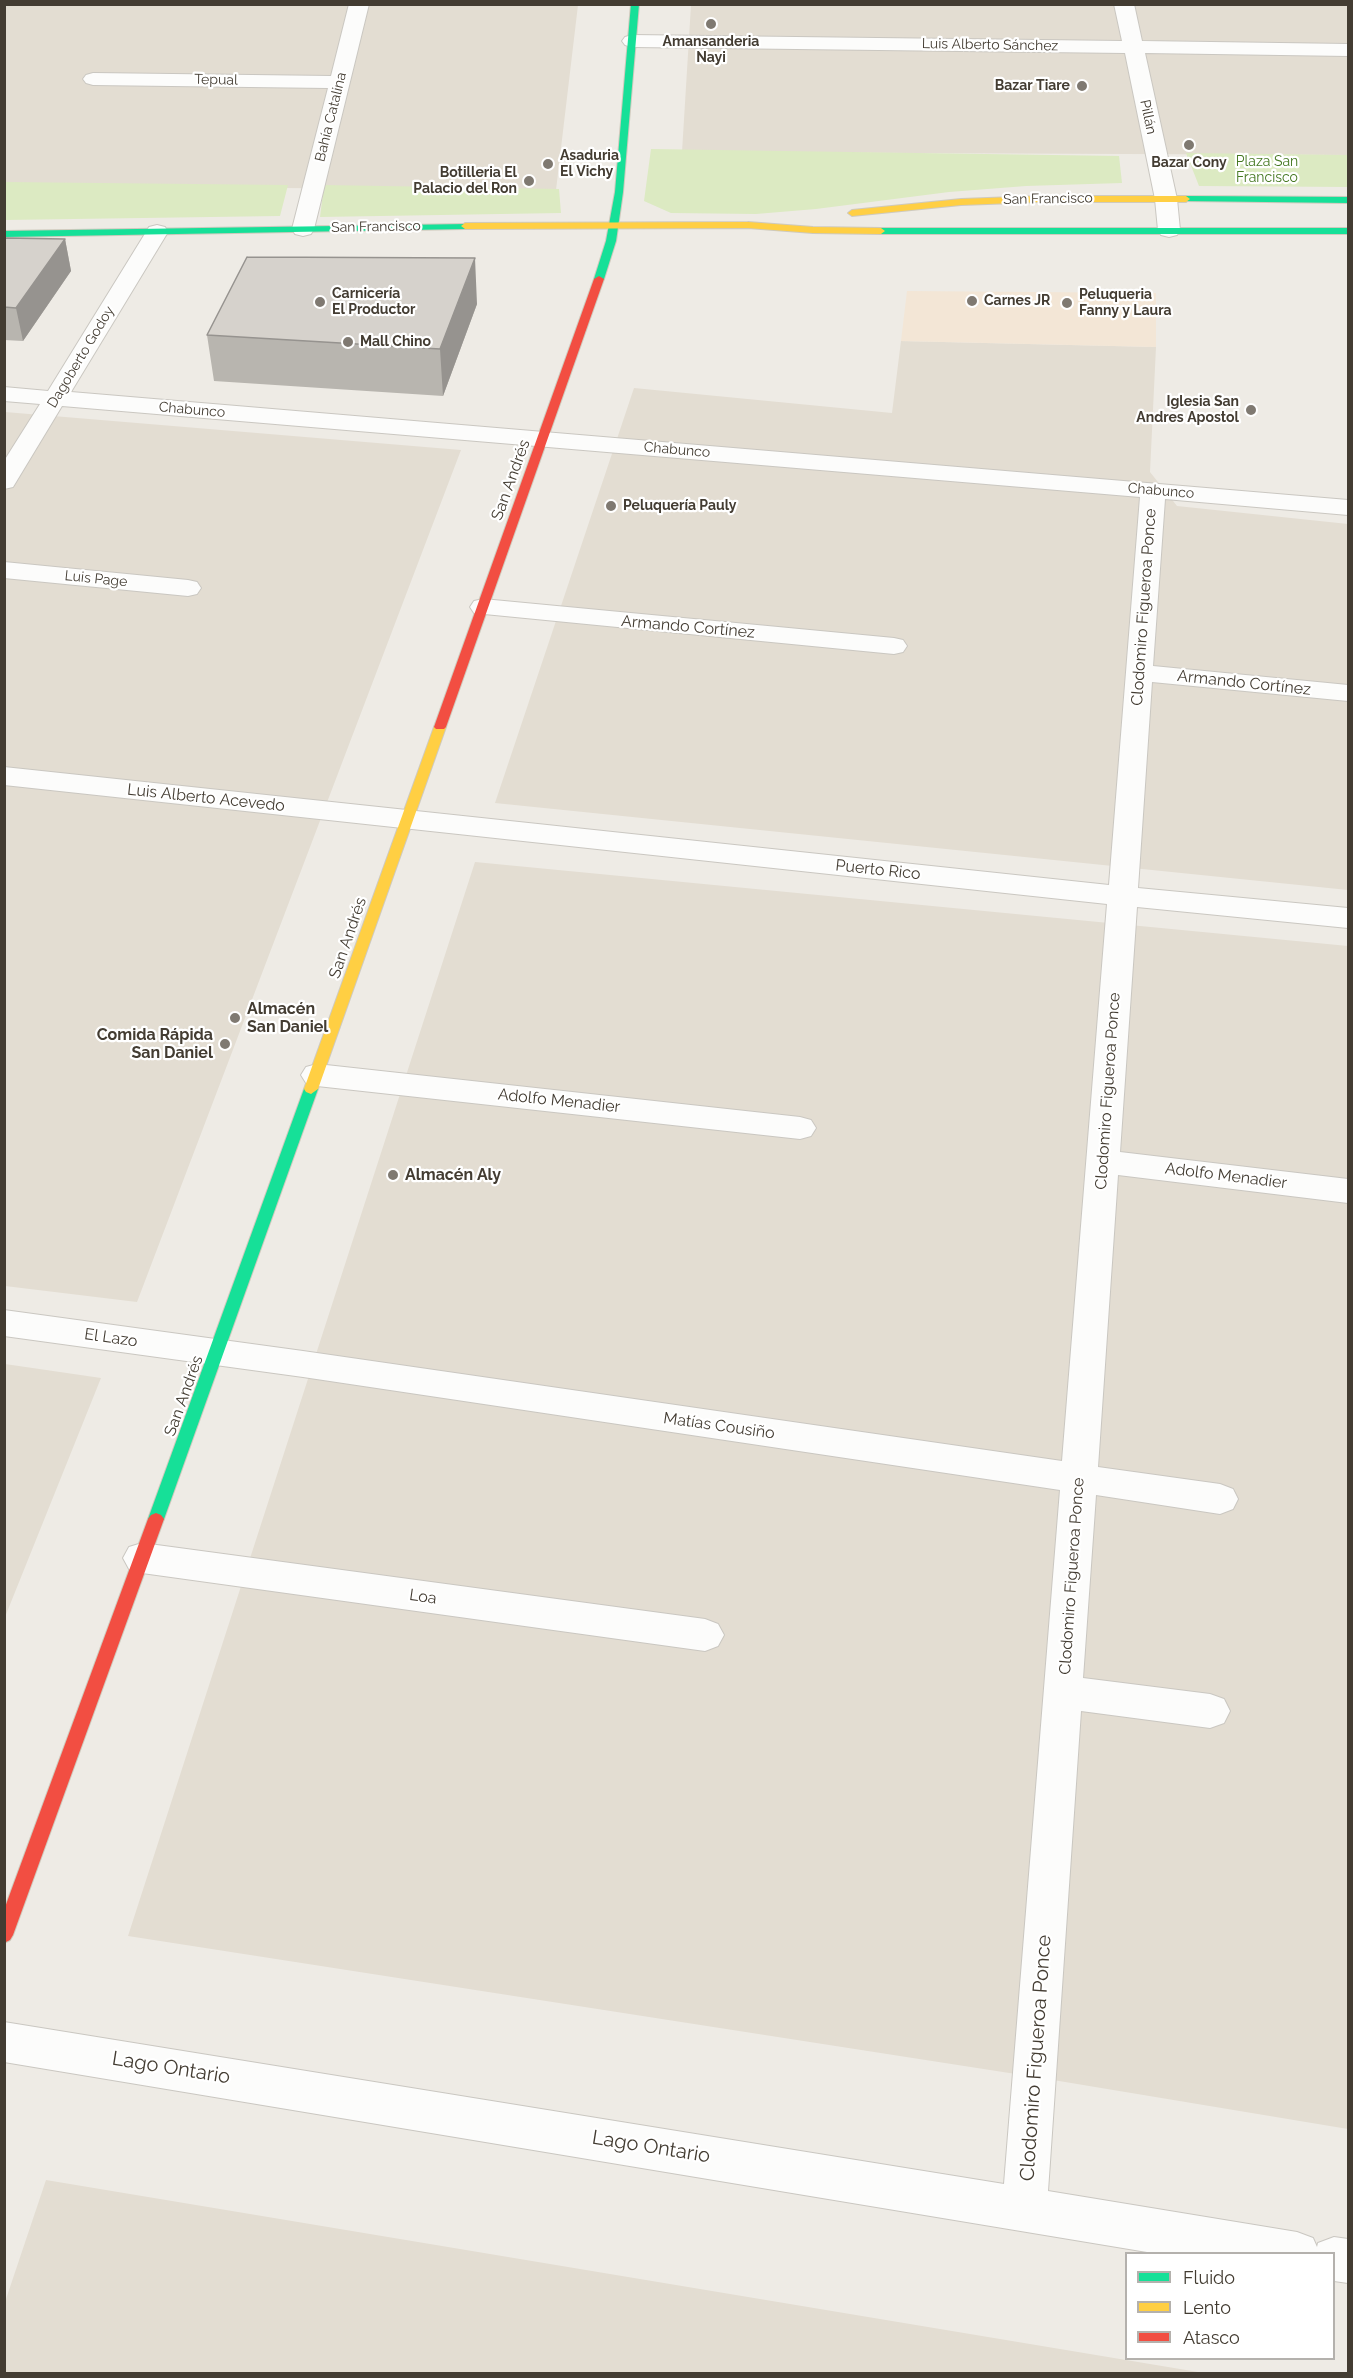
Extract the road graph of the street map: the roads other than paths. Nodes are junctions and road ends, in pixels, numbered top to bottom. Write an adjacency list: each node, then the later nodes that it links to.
1 (359, 4): 8 (street, Bahía Catalina)
2 (635, 4): 4 (street, San Andrés)
3 (1124, 4): 5 (street, Pillán)
4 (632, 41): 5 (street, Luis Alberto Sánchez); 11 (street, San Andrés)
5 (1133, 47): 6 (street, Luis Alberto Sánchez); 9 (street, Pillán)
6 (1348, 50)
7 (93, 79): 8 (street, Tepual)
8 (340, 82): 13 (street, Bahía Catalina)
9 (1166, 199): 10 (street, San Francisco); 12 (street, San Francisco); 14 (street, Pillán)
10 (1348, 200)
11 (612, 225): 12 (street, San Francisco); 13 (street, San Francisco); 20 (street, San Andrés)
12 (748, 225): 14 (street, San Francisco)
13 (303, 229): 16 (street, San Francisco)
14 (1168, 230): 15 (street, San Francisco)
15 (1348, 231)
16 (158, 232): 17 (street, San Francisco); 19 (street, Dagoberto Godoy)
17 (4, 234)
18 (4, 394): 19 (street, Chabunco)
19 (55, 399): 20 (street, Chabunco); 21 (street, Dagoberto Godoy)
20 (543, 438): 22 (street, Chabunco); 26 (street, San Andrés)
21 (4, 482)
22 (1153, 490): 23 (street, Chabunco); 28 (street, Clodomiro Figueroa Ponce)
23 (1348, 507)
24 (4, 570): 25 (street, Luis Page)
25 (188, 588)
26 (483, 608): 27 (street, Armando Cortínez); 31 (street, San Andrés)
27 (894, 646)
28 (1139, 673): 29 (street, Armando Cortínez); 32 (street, Clodomiro Figueroa Ponce)
29 (1348, 693)
30 (4, 776): 31 (street, Luis Alberto Acevedo)
31 (407, 819): 32 (street, Puerto Rico); 34 (street, San Andrés)
32 (1123, 896): 33 (street, Puerto Rico); 36 (street, Clodomiro Figueroa Ponce)
33 (1348, 918)
34 (317, 1075): 35 (street, Adolfo Menadier); 39 (street, San Andrés)
35 (800, 1128)
36 (1102, 1162): 37 (street, Adolfo Menadier); 40 (street, Clodomiro Figueroa Ponce)
37 (1348, 1191)
38 (4, 1323): 39 (street, El Lazo)
39 (218, 1352): 40 (street, Matías Cousiño); 42 (street, San Andrés)
40 (1079, 1479): 41 (street, Matías Cousiño); 44 (street, Clodomiro Figueroa Ponce)
41 (1220, 1498)
42 (142, 1558): 43 (street, Loa); 46 (street, San Andrés)
43 (705, 1635)
44 (1063, 1692): 45 (street, Clodomiro Figueroa Ponce); 48 (street, Clodomiro Figueroa Ponce)
45 (1210, 1711)
46 (4, 1935)
47 (4, 2042): 48 (street, Lago Ontario)
48 (1024, 2209): 49 (street, Lago Ontario)
49 (1291, 2252)

